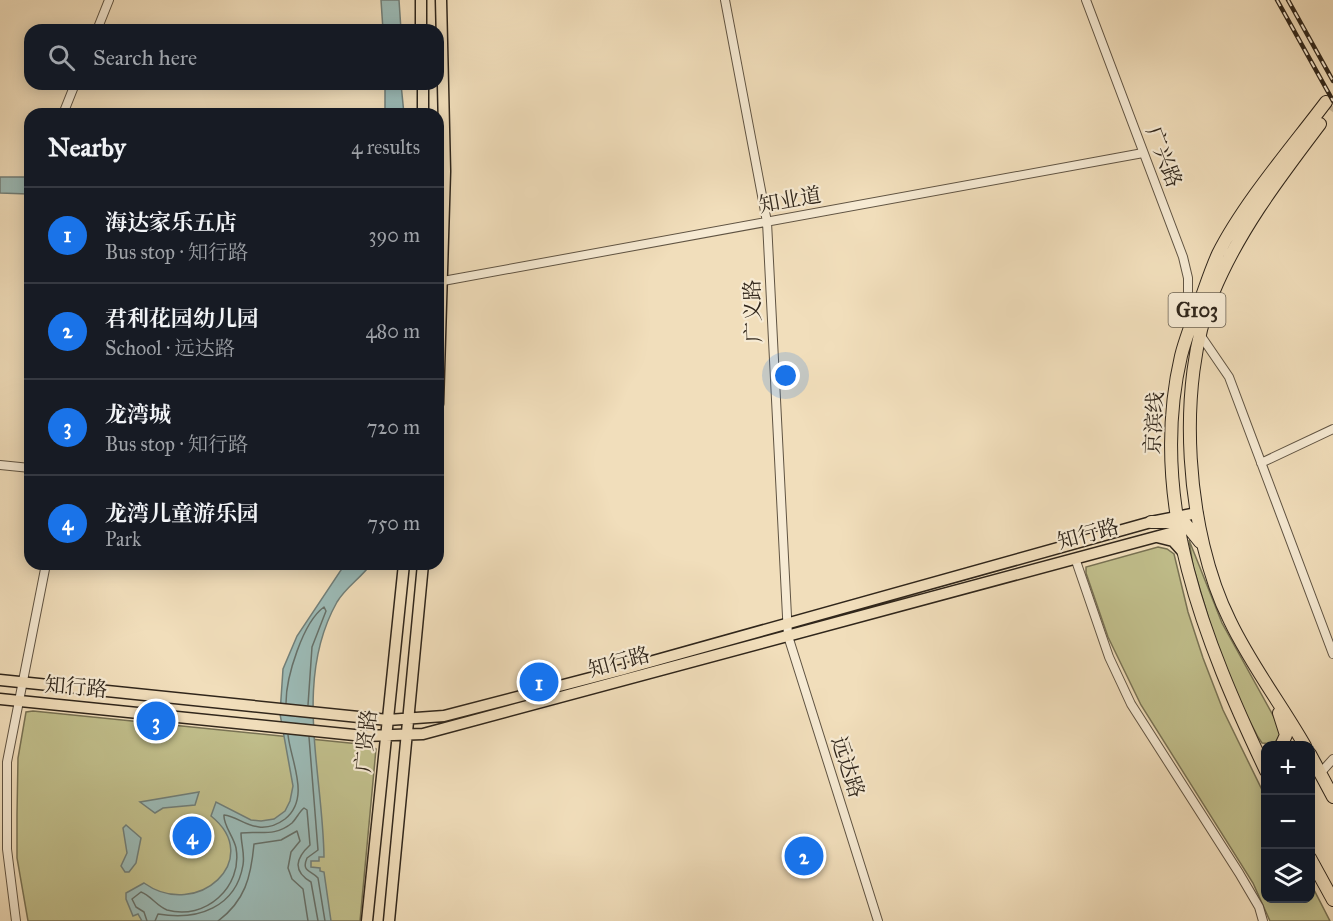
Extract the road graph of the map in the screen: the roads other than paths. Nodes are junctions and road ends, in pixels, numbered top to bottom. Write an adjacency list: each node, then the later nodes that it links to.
1 (109, 0): 6 (street)
2 (421, 0): 7 (main road)
3 (441, 0): 8 (main road)
4 (725, 0): 18 (street, 广义路)
5 (1086, 0): 17 (street, 广兴路)
6 (99, 24)
7 (421, 24)
8 (442, 24)
9 (73, 90): 13 (street)
10 (423, 90): 14 (main road)
11 (443, 90): 15 (main road)
12 (1328, 106): 21 (highway, 京滨线 / G103)
13 (65, 108)
14 (423, 108)
15 (444, 108)
16 (444, 128): 19 (main road)
17 (1143, 153): 18 (street, 知业道); 21 (street, 广兴路)
18 (767, 222): 20 (street, 知业道); 35 (street, 广义路)
19 (444, 226)
20 (444, 281)
21 (1194, 334): 23 (street); 26 (highway, 京滨线 / G103); 28 (highway, 京滨线 / G103)
22 (1333, 429): 23 (street)
23 (1261, 463): 37 (street)
24 (0, 465): 25 (street)
25 (24, 467)
26 (1197, 513): 28 (highway, 京滨线 / G103); 28 (main road, 知行路)
27 (1151, 522): 28 (highway); 35 (main road, 知行路)
28 (1184, 524): 29 (main road, 知行路); 30 (highway, 京滨线 / G103); 40 (highway)
29 (1154, 536): 30 (main road); 31 (main road, 知行路)
30 (1183, 552): 41 (highway, 京滨线 / G103)
31 (1075, 558): 36 (main road, 知行路); 66 (street)
32 (45, 570): 39 (street)
33 (403, 570): 44 (main road, 广贤路)
34 (422, 570): 45 (main road, 广贤路)
35 (786, 624): 36 (street, 远达路); 45 (main road, 知行路)
36 (788, 636): 47 (main road, 知行路); 65 (street, 远达路)
37 (1333, 654)
38 (0, 680): 39 (main road, 知行路)
39 (22, 682): 43 (street); 44 (main road, 知行路)
40 (1269, 687): 48 (highway); 49 (highway)
41 (1229, 695): 50 (highway); 53 (highway, 京滨线 / G103)
42 (0, 699): 43 (main road, 知行路)
43 (17, 701): 46 (main road, 知行路); 62 (street)
44 (388, 720): 45 (main road, 知行路); 46 (main road, 广贤路)
45 (408, 720): 47 (main road, 广贤路)
46 (386, 736): 47 (main road, 知行路); 63 (main road, 广贤路)
47 (407, 736): 64 (main road, 广贤路)
48 (1282, 741)
49 (1302, 741)
50 (1261, 746)
51 (1315, 759): 55 (highway)
52 (1333, 759): 55 (street)
53 (1261, 761)
54 (1315, 762): 58 (highway)
55 (1324, 769): 57 (highway)
56 (1315, 777): 59 (highway)
57 (1333, 782)
58 (1333, 797)
59 (1333, 802)
60 (1315, 866): 61 (highway)
61 (1333, 900)
62 (16, 921)
63 (368, 921)
64 (389, 921)
65 (878, 921)
66 (1263, 921)

